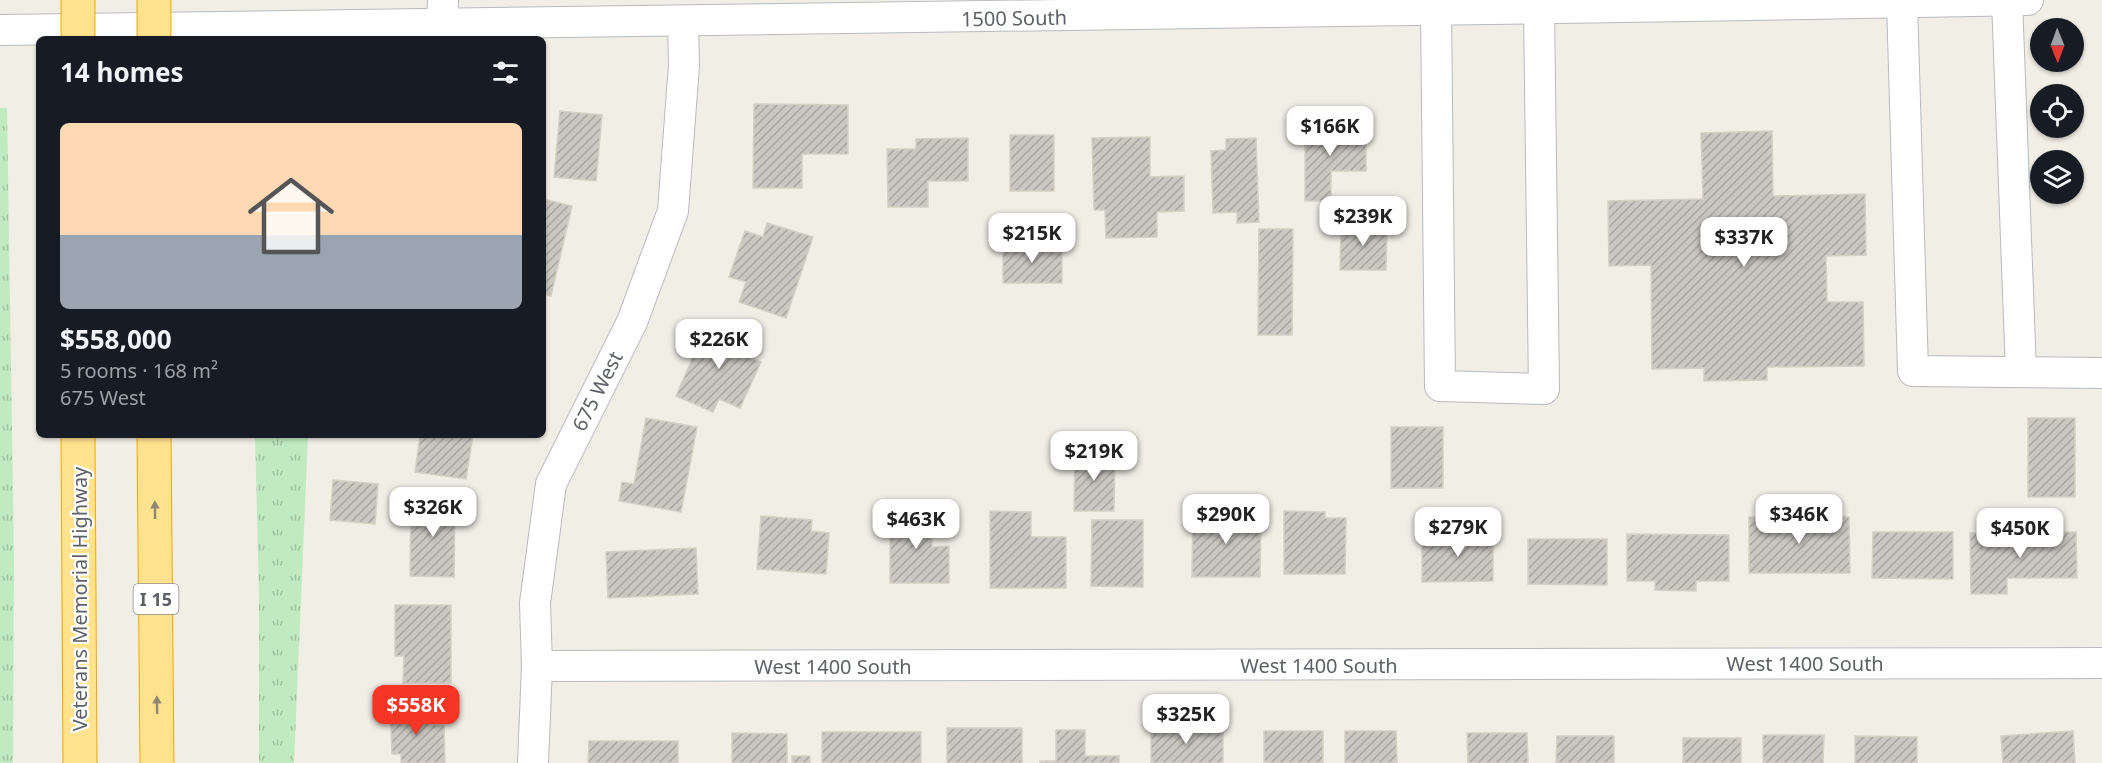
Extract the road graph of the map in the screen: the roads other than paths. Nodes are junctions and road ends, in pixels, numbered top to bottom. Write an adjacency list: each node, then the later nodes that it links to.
1 (78, 0): 12 (highway, bridge)
2 (154, 0): 13 (highway, bridge)
3 (2007, 0): 4 (street, 1500 South); 5 (street, 1500 South); 14 (street)
4 (2028, 0)
5 (1893, 1): 7 (street, 1500 South); 14 (street)
6 (1444, 6): 7 (street, 1500 South); 7 (street); 8 (street, 1500 South)
7 (1539, 8)
8 (1072, 9): 10 (street, 1500 South)
9 (443, 14): 10 (street, 1500 South); 11 (street, 1500 South)
10 (683, 23): 19 (street, 675 West)
11 (0, 30)
12 (78, 36)
13 (154, 36)
14 (2021, 372): 15 (street)
15 (2102, 373)
16 (78, 438): 20 (highway, Veterans Memorial Highway)
17 (154, 438): 21 (highway, I 15, one-way to 17)
18 (2102, 663): 19 (street, West 1400 South)
19 (537, 666): 22 (street, 675 West)
20 (80, 763)
21 (158, 763)
22 (533, 763)

